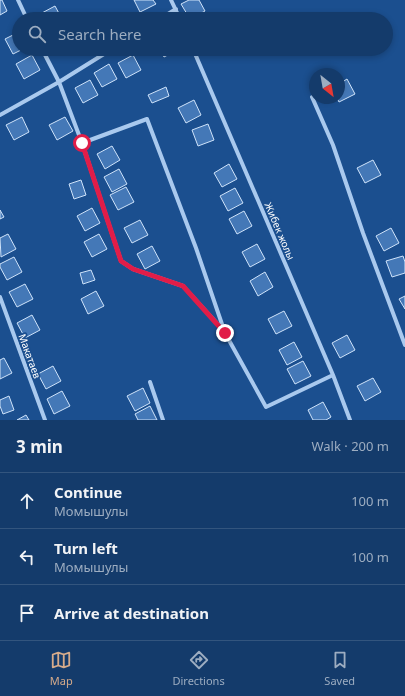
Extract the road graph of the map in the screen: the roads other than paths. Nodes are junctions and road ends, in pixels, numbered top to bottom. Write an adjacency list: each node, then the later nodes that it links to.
1 (18, 0): 4 (street)
2 (171, 0): 3 (street)
3 (176, 9): 5 (street); 6 (street)
4 (24, 12)
5 (171, 12)
6 (177, 12)
7 (46, 56): 10 (street)
8 (101, 56): 10 (street)
9 (196, 56): 17 (street, Жибек жолы)
10 (59, 82): 12 (street); 13 (street)
11 (315, 104): 16 (street)
12 (0, 115)
13 (82, 143): 15 (street); 15 (street)
14 (0, 297): 19 (street, Макатаев)
15 (225, 333): 17 (street)
16 (405, 345)
17 (333, 375): 21 (street, Жибек жолы)
18 (150, 382): 20 (street)
19 (45, 420)
20 (164, 420)
21 (350, 420)

